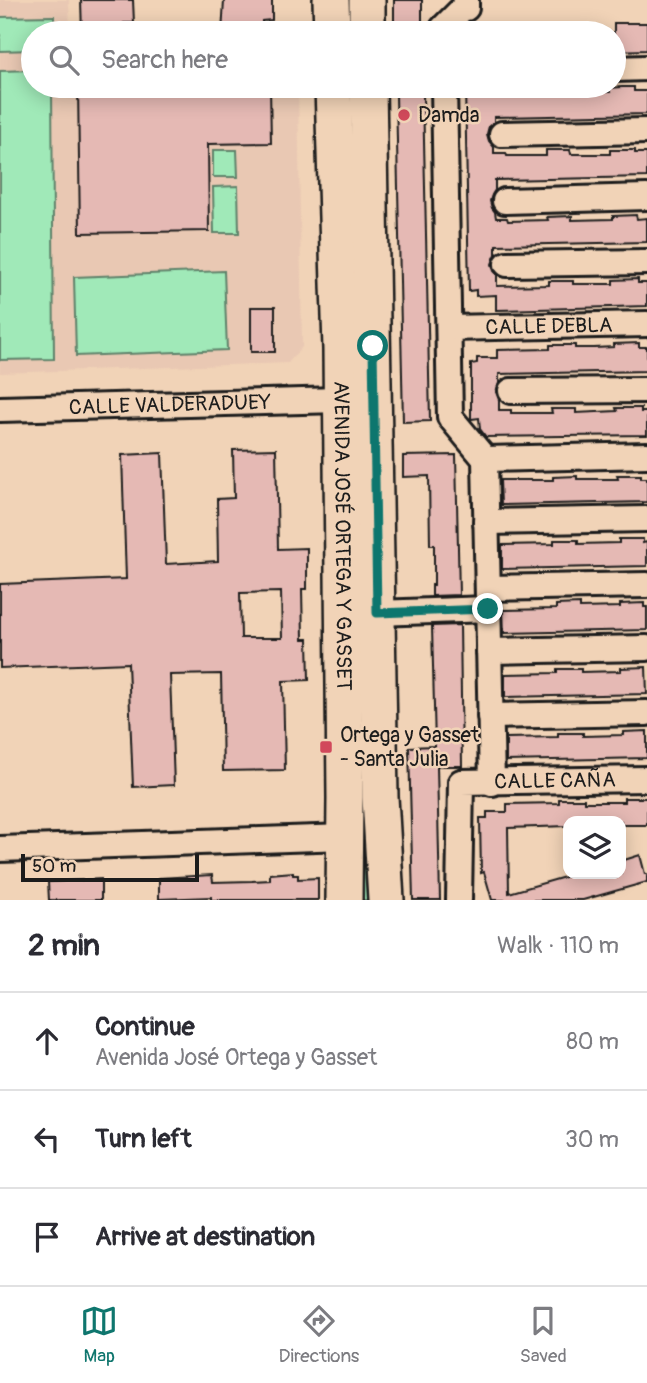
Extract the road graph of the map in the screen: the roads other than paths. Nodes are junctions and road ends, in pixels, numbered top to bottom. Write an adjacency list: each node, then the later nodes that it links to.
1 (331, 0): 4 (main road)
2 (367, 0): 5 (main road)
3 (466, 0): 6 (street)
4 (332, 21)
5 (368, 21)
6 (450, 21)
7 (647, 68): 8 (street)
8 (626, 69)
9 (333, 98): 22 (main road, AVENIDA JOSÉ ORTEGA Y GASSET)
10 (368, 98): 30 (main road, AVENIDA JOSÉ ORTEGA Y GASSET)
11 (444, 98): 19 (street)
12 (647, 131): 13 (street)
13 (502, 134)
14 (647, 197): 15 (street)
15 (505, 201)
16 (647, 262): 17 (street)
17 (507, 264)
18 (647, 324): 19 (street, CALLE DEBLA)
19 (449, 328): 25 (street)
20 (647, 390): 21 (street)
21 (511, 391)
22 (340, 400): 23 (street, CALLE VALDERADUEY); 37 (main road, AVENIDA JOSÉ ORTEGA Y GASSET)
23 (0, 409)
24 (647, 455): 25 (street)
25 (485, 459): 27 (street)
26 (647, 519): 27 (street)
27 (486, 522): 29 (street)
28 (647, 585): 29 (street)
29 (488, 599): 30 (street); 32 (street)
30 (377, 613): 40 (main road, AVENIDA JOSÉ ORTEGA Y GASSET)
31 (647, 648): 32 (street)
32 (489, 651): 34 (street)
33 (647, 713): 34 (street)
34 (490, 716): 36 (street)
35 (647, 779): 36 (street, CALLE CAÑA)
36 (492, 783): 41 (street, CALLE CAÑA)
37 (345, 837): 38 (street); 39 (main road, AVENIDA JOSÉ ORTEGA Y GASSET)
38 (0, 849)
39 (344, 900)
40 (386, 900)
41 (459, 900)

